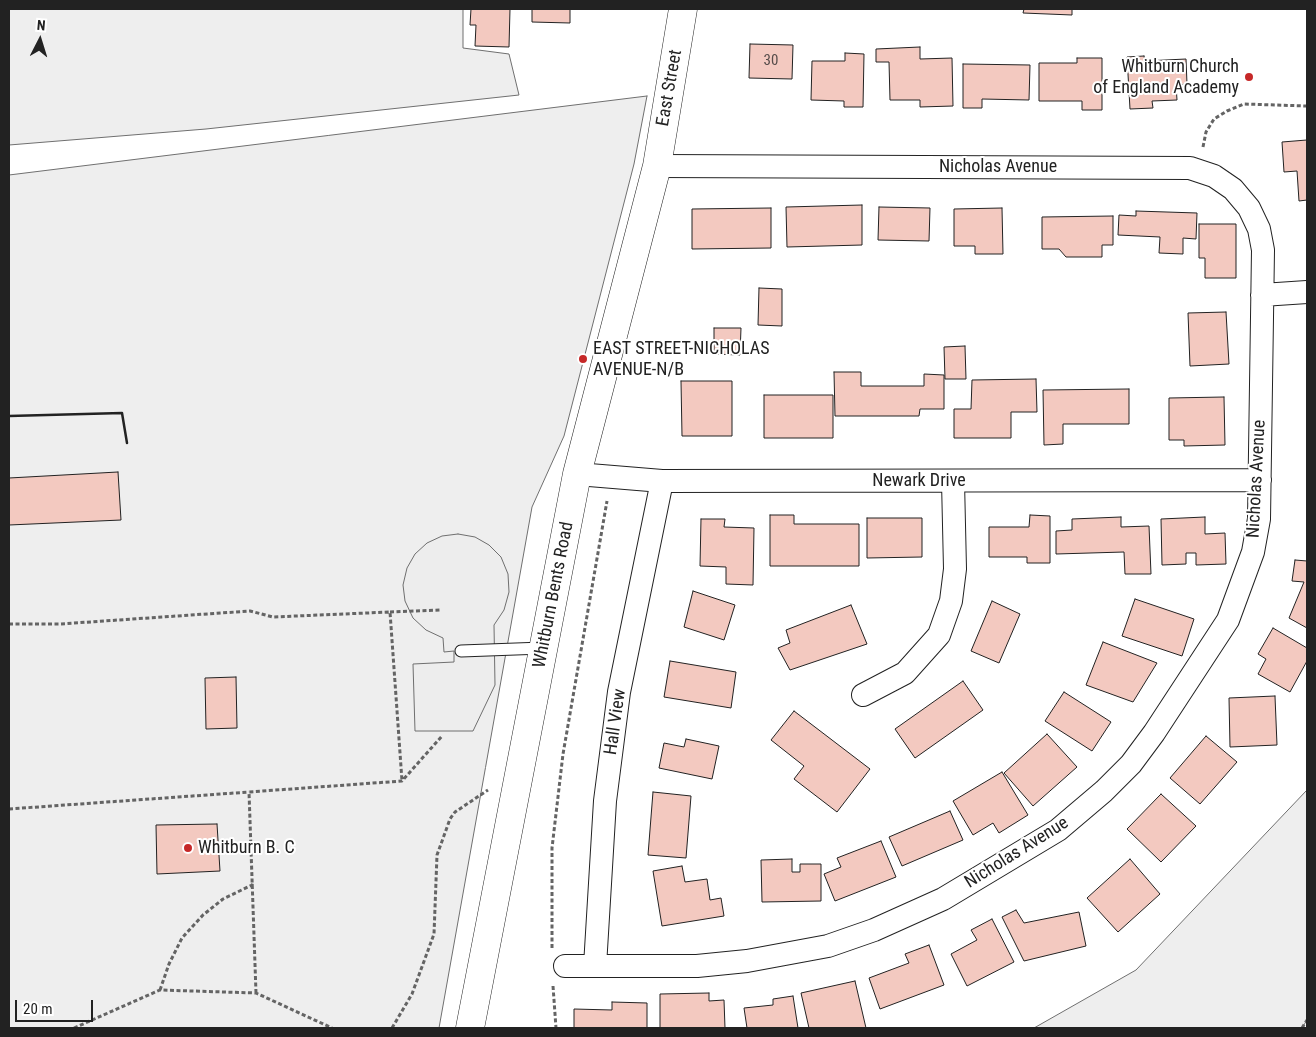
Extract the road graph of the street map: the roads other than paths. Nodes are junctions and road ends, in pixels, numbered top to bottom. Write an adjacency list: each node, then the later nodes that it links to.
1 (683, 9): 2 (main road, East Street)
2 (656, 166): 4 (street, Nicholas Avenue); 5 (main road, Whitburn Bents Road)
3 (1307, 292): 4 (street)
4 (1262, 295): 6 (street, Nicholas Avenue)
5 (577, 474): 7 (street, Newark Drive); 9 (main road, Whitburn Bents Road)
6 (1260, 480): 8 (street, Newark Drive); 13 (street, Nicholas Avenue)
7 (662, 481): 8 (street, Newark Drive); 13 (street, Hall View)
8 (953, 481): 11 (street)
9 (545, 648): 10 (lane); 14 (main road, Whitburn Bents Road)
10 (462, 651)
11 (863, 695)
12 (556, 966): 13 (street, Nicholas Avenue)
13 (595, 966)
14 (470, 1028)

